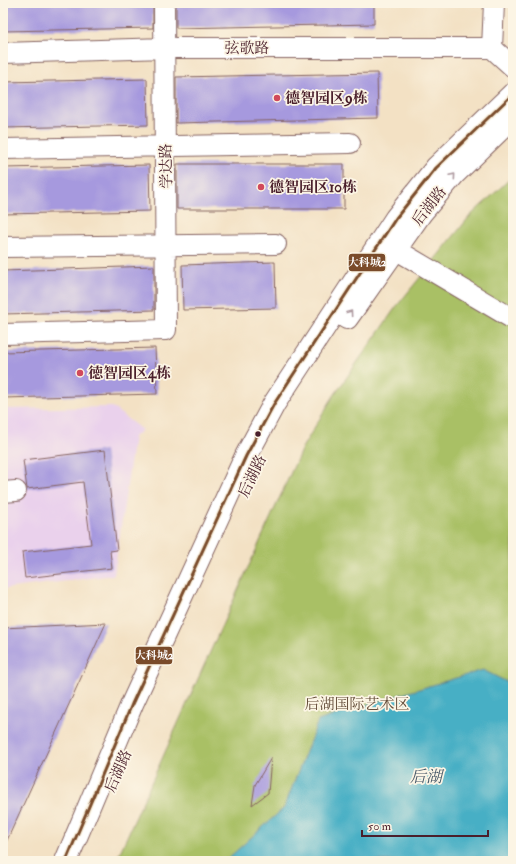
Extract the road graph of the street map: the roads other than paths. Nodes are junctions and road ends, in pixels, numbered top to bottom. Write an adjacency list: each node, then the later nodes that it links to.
1 (164, 3): 3 (street, 学达路)
2 (494, 3): 4 (street)
3 (164, 48): 4 (street, 弦歌路); 5 (street, 弦歌路); 10 (street, 学达路)
4 (492, 48): 6 (street)
5 (3, 53)
6 (513, 67)
7 (513, 94): 18 (main road, 后湖路)
8 (513, 117): 15 (main road, 后湖路, one-way to 8)
9 (350, 143): 10 (street)
10 (165, 146): 11 (street); 12 (street, 学达路)
11 (3, 149)
12 (166, 244): 13 (street); 14 (street); 17 (street, 学达路)
13 (276, 244)
14 (3, 247)
15 (395, 249): 16 (street); 19 (main road, 后湖路, one-way to 15)
16 (513, 319)
17 (3, 334)
18 (66, 861)
19 (78, 861)

